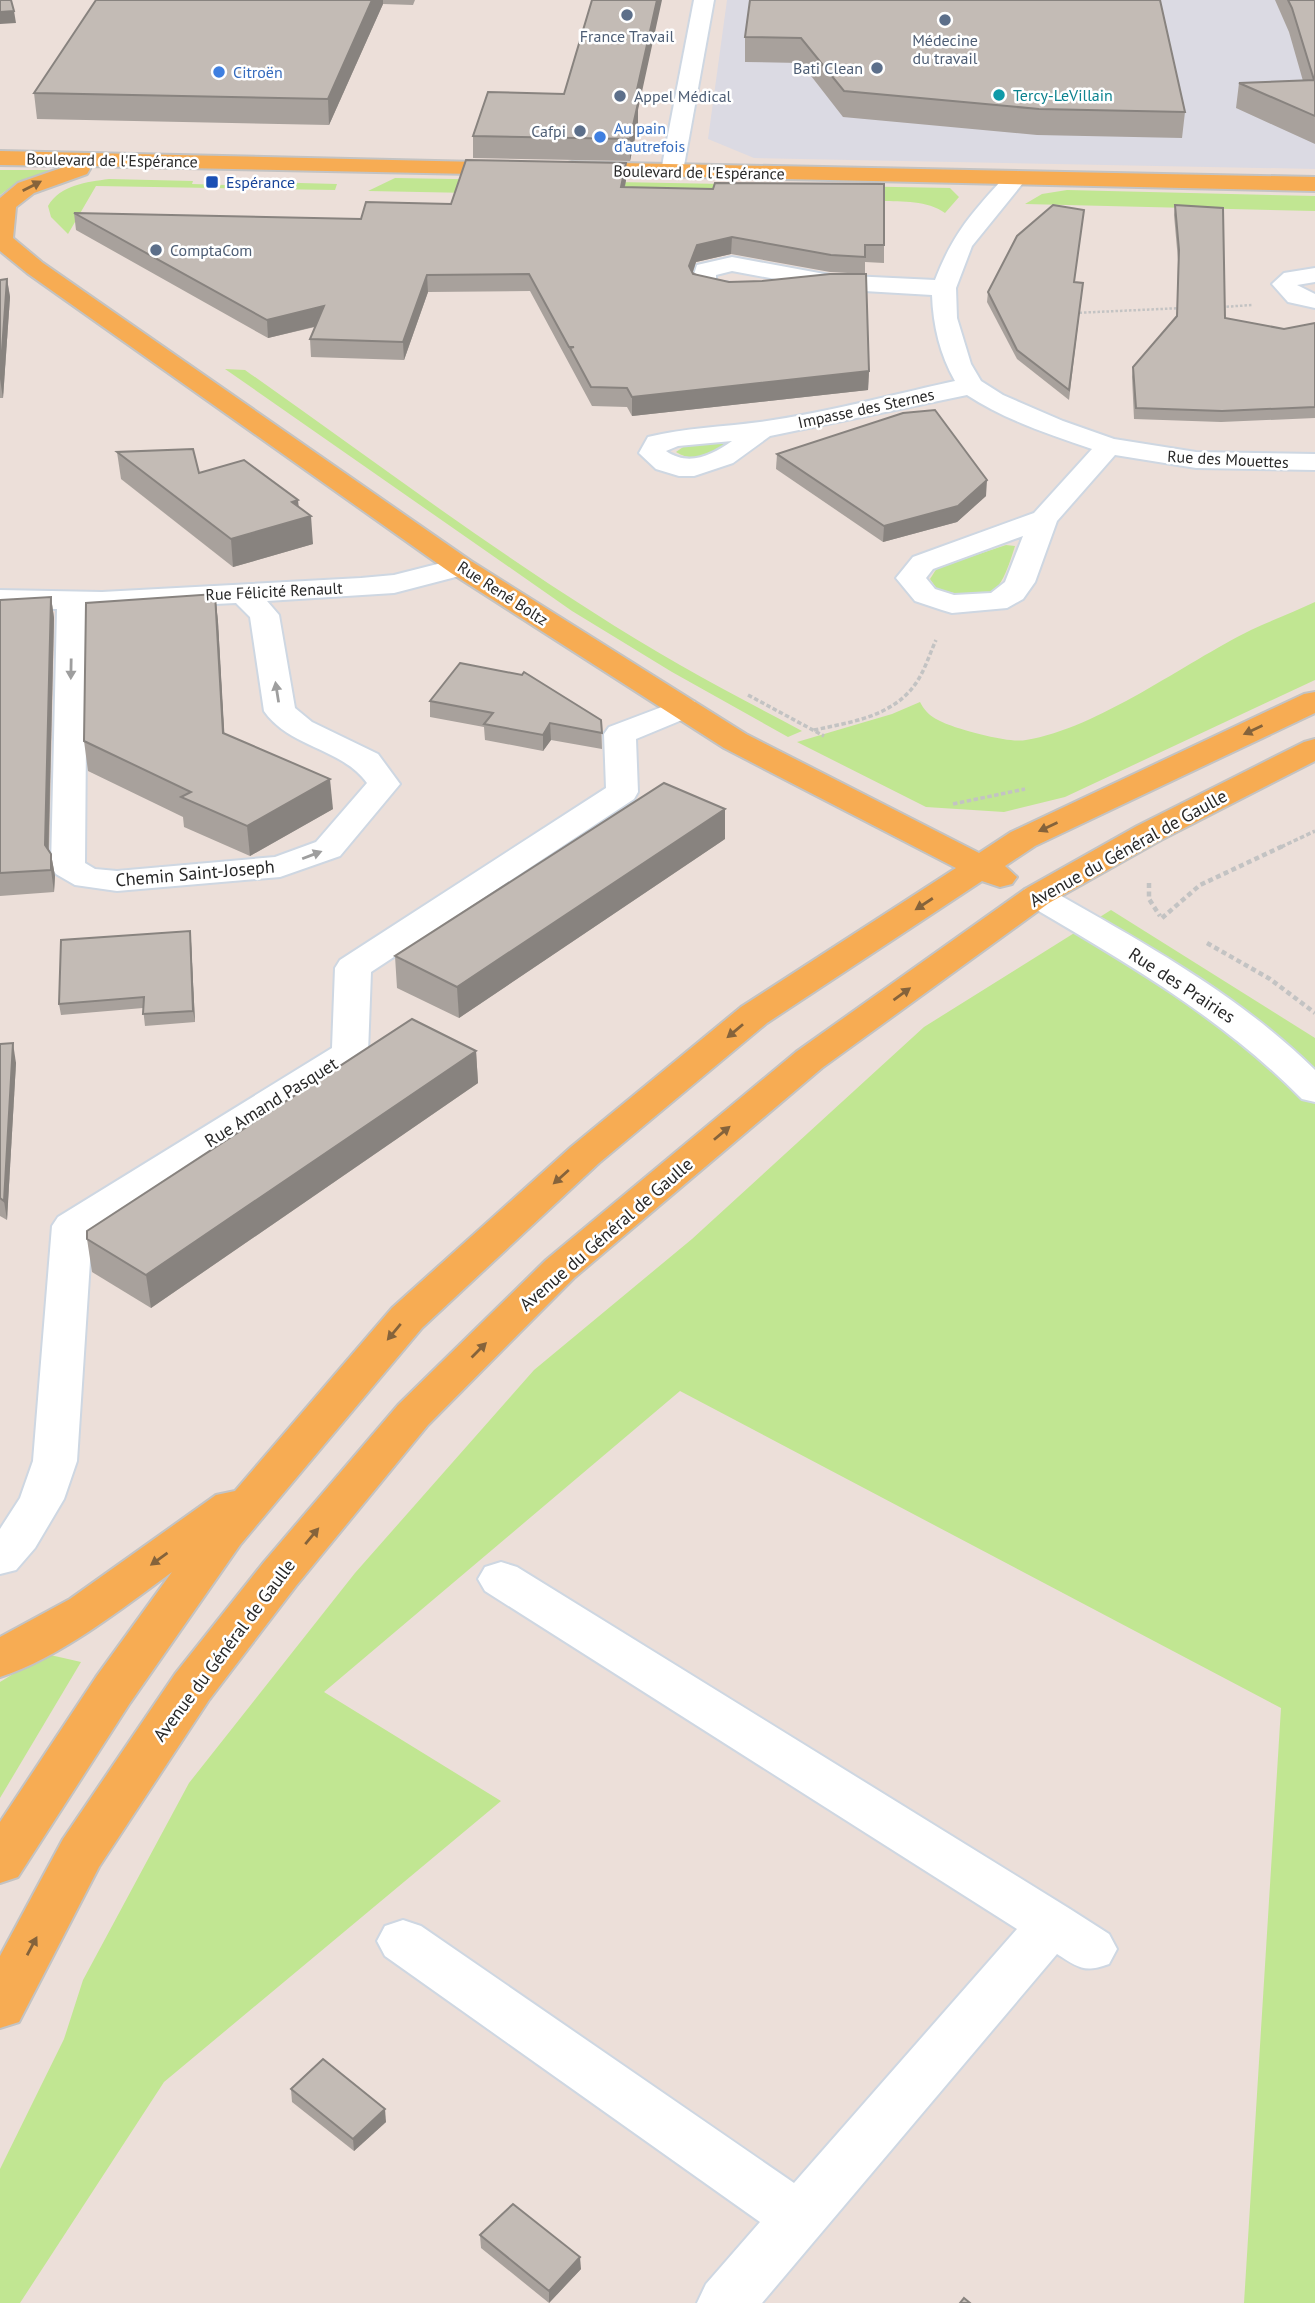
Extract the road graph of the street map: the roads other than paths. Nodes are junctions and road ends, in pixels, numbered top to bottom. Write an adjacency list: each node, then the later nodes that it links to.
1 (704, 0): 4 (street)
2 (0, 158): 3 (main road, Boulevard de l'Espérance)
3 (111, 160): 4 (main road, Boulevard de l'Espérance); 7 (main road, one-way to 3)
4 (672, 171): 5 (main road, Boulevard de l'Espérance)
5 (1016, 178): 6 (main road, Boulevard de l'Espérance); 10 (street)
6 (1315, 184)
7 (0, 239): 17 (main road, Rue René Boltz)
8 (1315, 275): 11 (street)
9 (830, 282): 10 (street)
10 (944, 288): 12 (street)
11 (1308, 300)
12 (971, 386): 13 (street, Impasse des Sternes); 14 (street, Rue des Mouettes)
13 (761, 430)
14 (1109, 446): 15 (street, Rue des Mouettes); 16 (street)
15 (1315, 462)
16 (1044, 519): 16 (street)
17 (461, 567): 18 (street, Rue Félicité Renault); 22 (main road, Rue René Boltz)
18 (243, 593): 20 (street, Rue Félicité Renault); 20 (street, Chemin Saint-Joseph, one-way to 18)
19 (0, 599): 20 (street, Rue Félicité Renault)
20 (72, 601)
21 (1315, 701): 24 (main road, one-way to 24)
22 (683, 708): 24 (main road, Rue René Boltz); 28 (street, Rue Amand Pasquet)
23 (1315, 749): 25 (main road, Avenue du Général de Gaulle)
24 (981, 867): 25 (main road, Rue René Boltz); 27 (main road, one-way to 27)
25 (1037, 896): 26 (street, Rue des Prairies); 33 (main road, Avenue du Général de Gaulle, one-way to 25)
26 (1315, 1090)
27 (274, 1475): 30 (main road, one-way to 30); 31 (main road)
28 (0, 1558)
29 (501, 1579): 34 (street)
30 (0, 1659)
31 (0, 1863)
32 (403, 1941): 34 (street)
33 (0, 2006)
34 (799, 2218): 35 (street)
35 (726, 2303)

